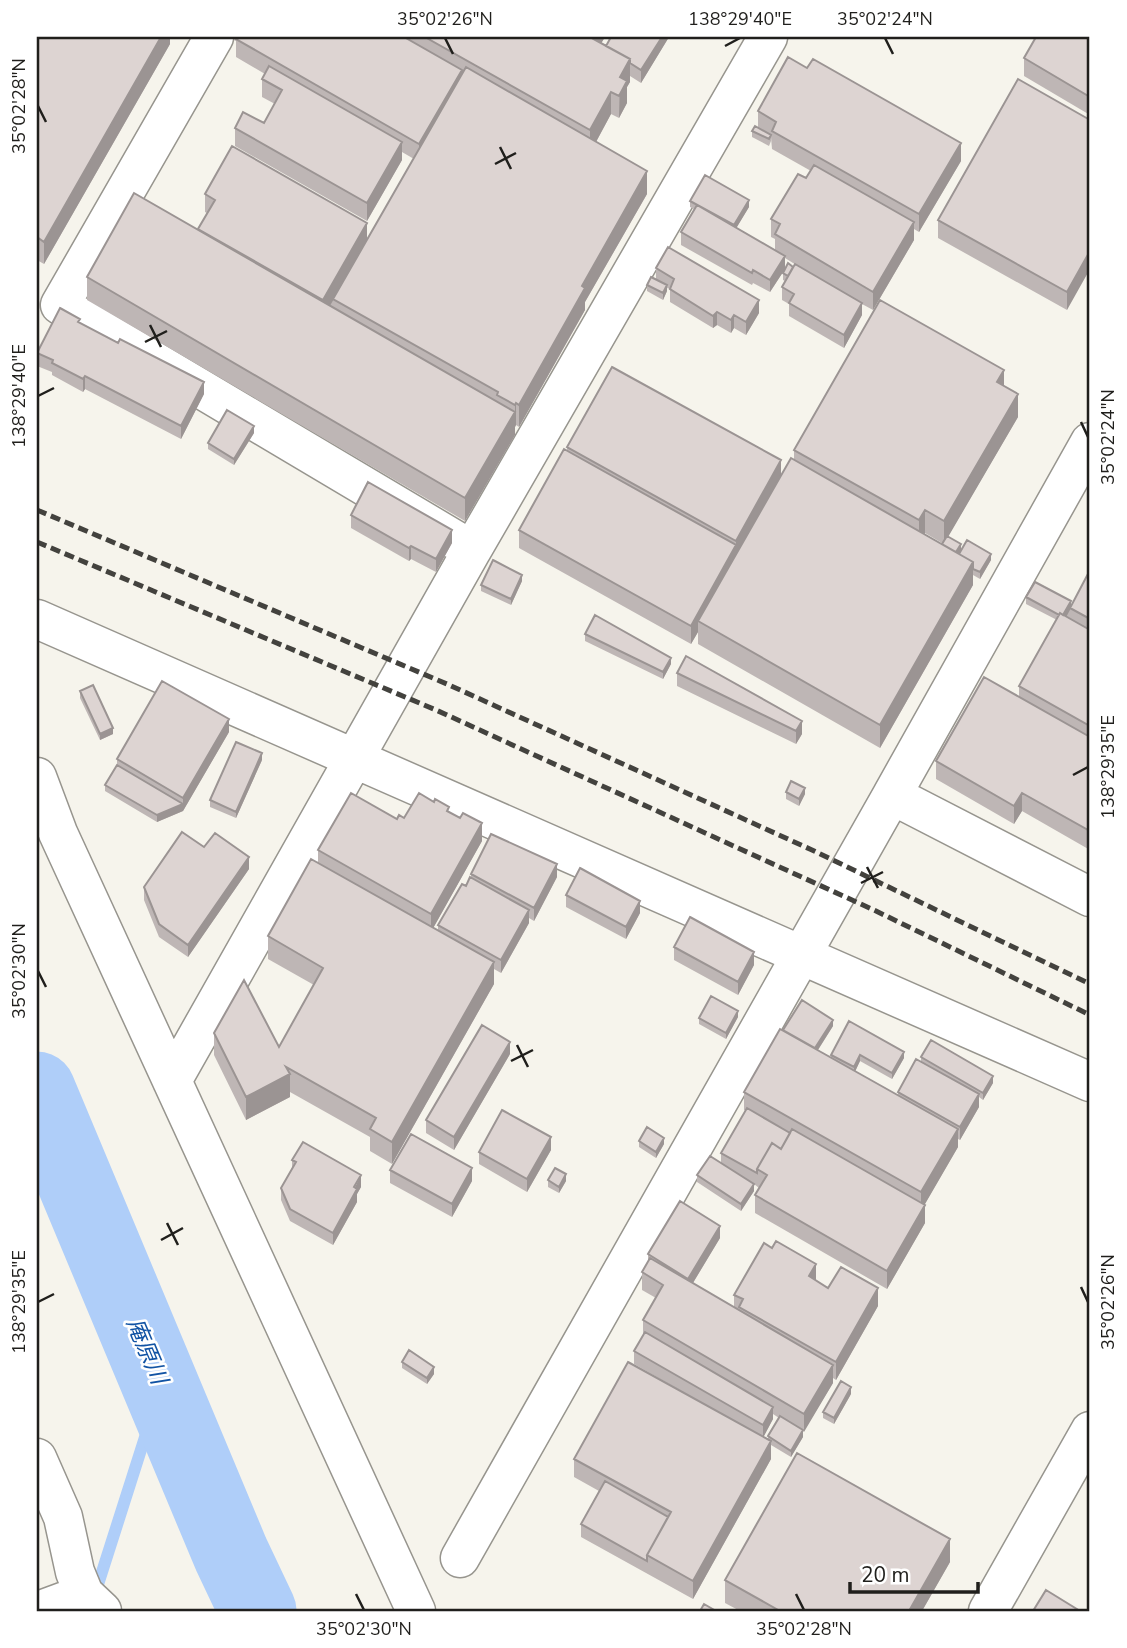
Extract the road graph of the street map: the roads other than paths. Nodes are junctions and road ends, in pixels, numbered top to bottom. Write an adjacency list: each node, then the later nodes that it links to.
1 (214, 37): 4 (street)
2 (768, 37): 4 (street)
3 (1090, 442): 8 (street)
4 (472, 550): 6 (street)
5 (37, 619): 6 (street)
6 (354, 760): 10 (street); 11 (street)
7 (37, 777): 11 (street)
8 (892, 795): 9 (street); 10 (street)
9 (1090, 897)
10 (803, 954): 12 (street); 15 (street)
11 (172, 1081): 18 (street)
12 (1090, 1082)
13 (1090, 1431): 19 (street)
14 (37, 1458): 16 (street)
15 (460, 1558)
16 (93, 1603): 17 (street)
17 (38, 1611)
18 (416, 1611)
19 (988, 1611)

